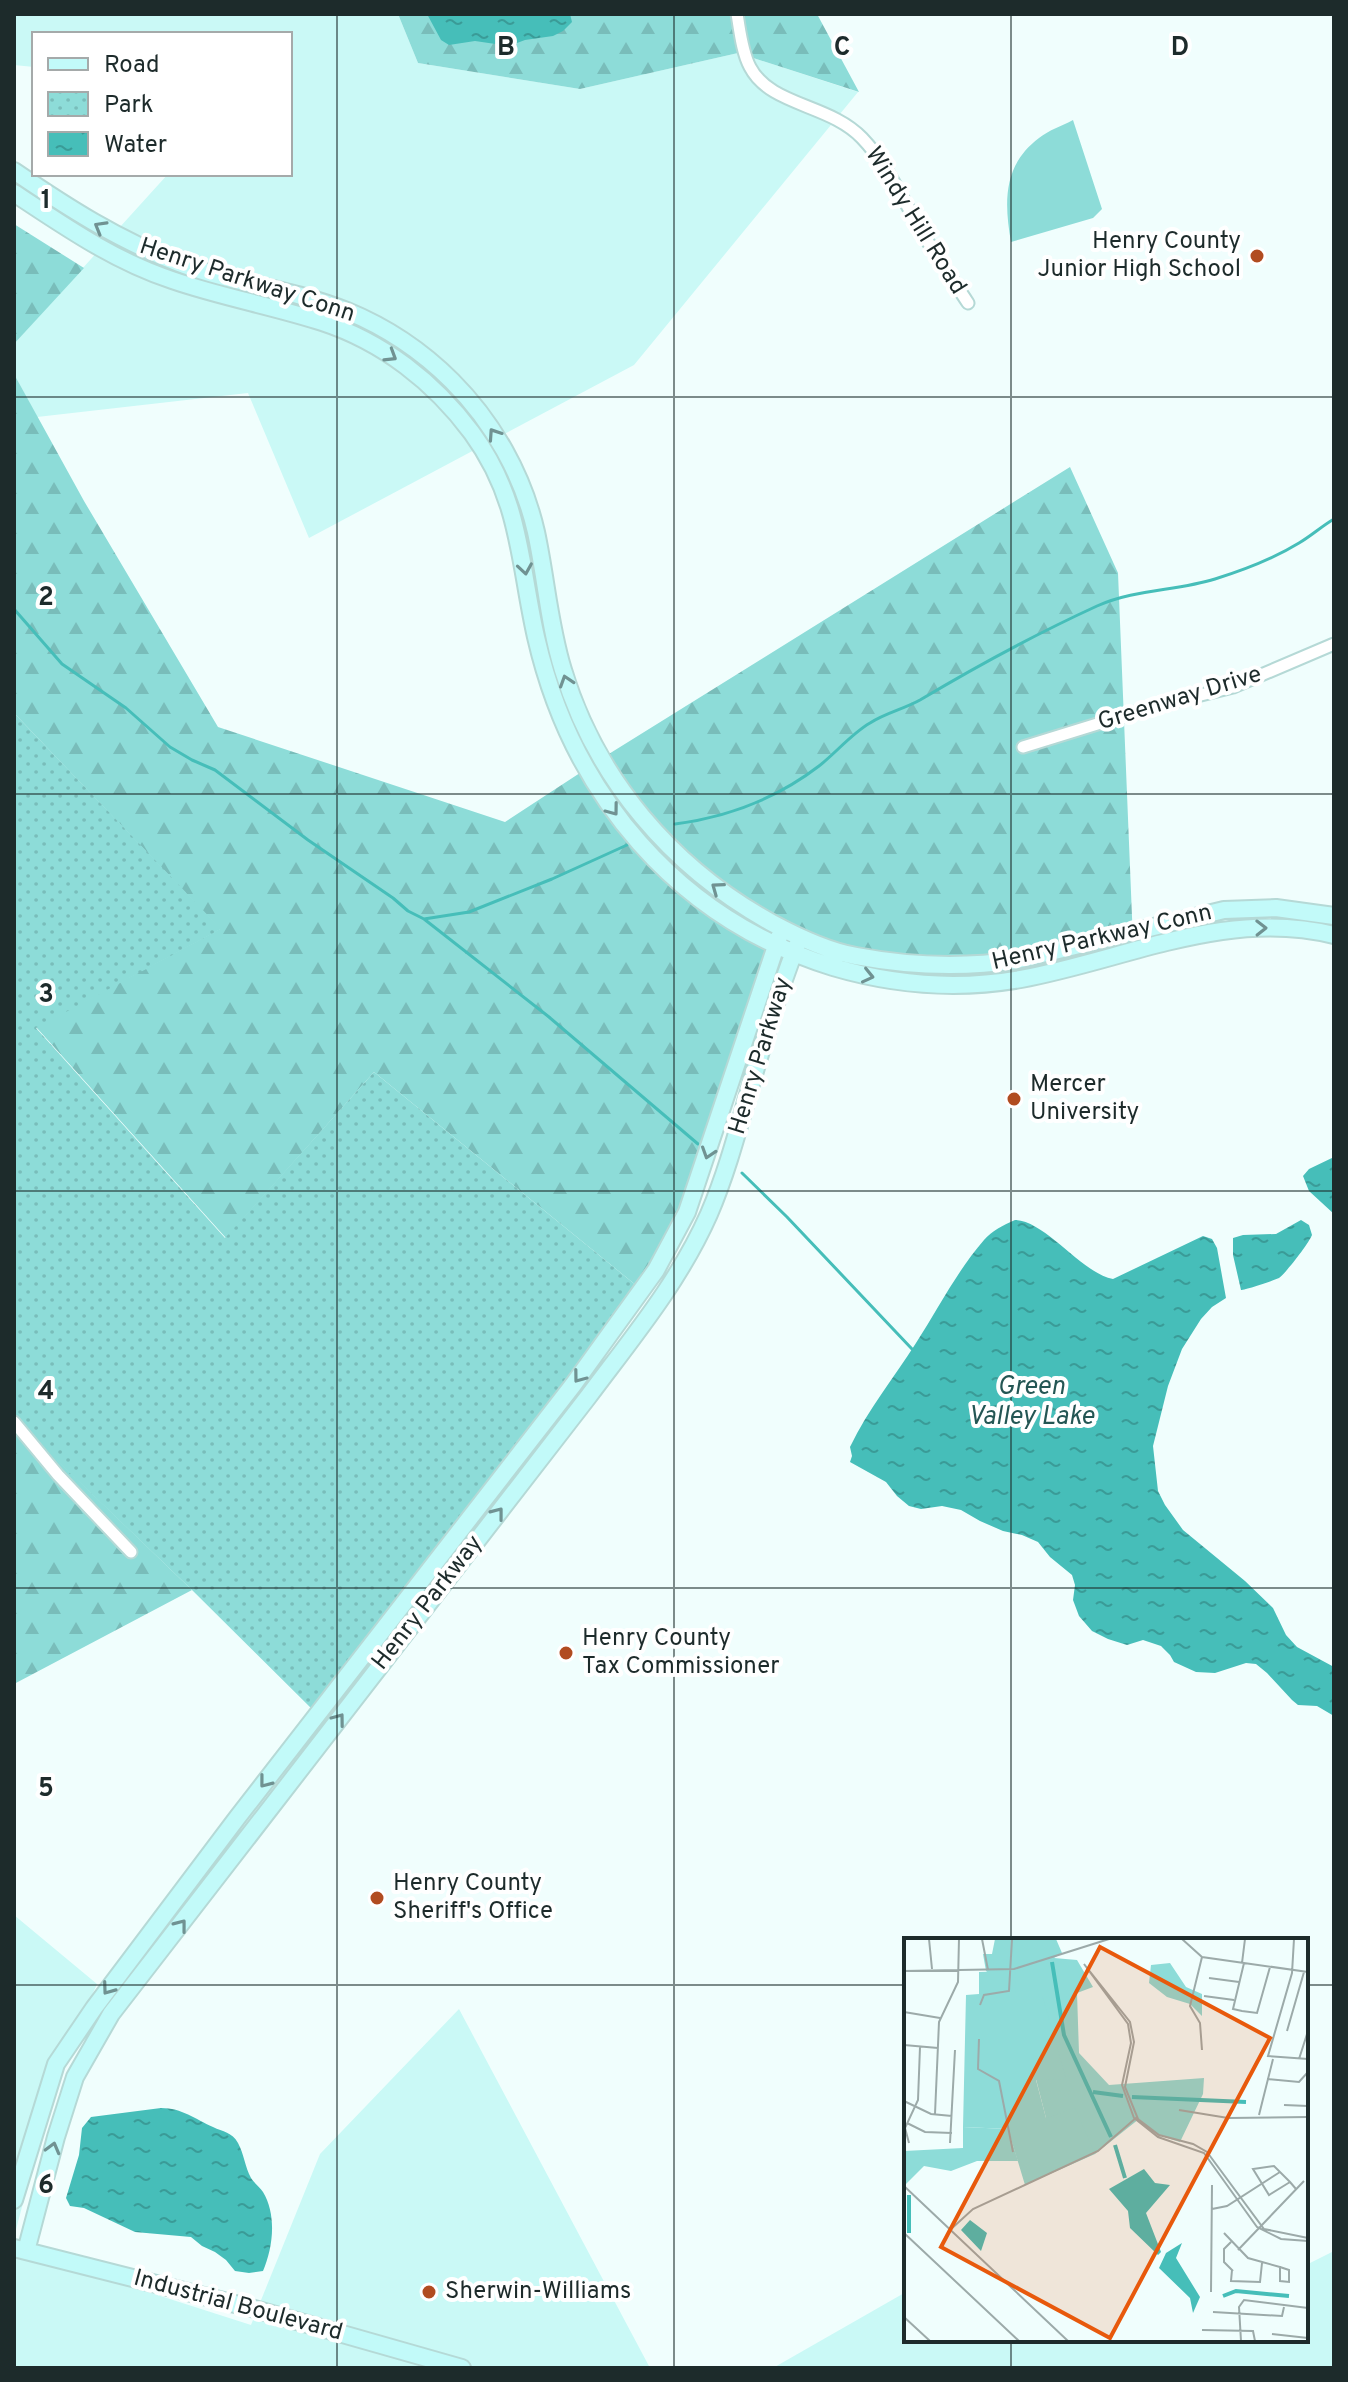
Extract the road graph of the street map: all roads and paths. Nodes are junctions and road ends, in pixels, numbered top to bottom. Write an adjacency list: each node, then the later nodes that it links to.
1 (737, 14): 4 (street, Windy Hill Road)
2 (14, 171): 8 (street, Henry Parkway Conn, one-way to 2)
3 (14, 193): 11 (street, Henry Parkway Conn, one-way to 11)
4 (968, 303)
5 (1334, 644): 6 (street, Greenway Drive)
6 (1023, 747)
7 (1334, 916): 10 (street, Henry Parkway Conn)
8 (783, 928): 10 (street, Henry Parkway Conn); 11 (street, Henry Parkway)
9 (1334, 935): 12 (street, Henry Parkway Conn, one-way to 9)
10 (800, 938): 12 (street, Henry Parkway)
11 (775, 946): 12 (street, Henry Parkway Conn); 15 (street, Henry Parkway, one-way to 15)
12 (793, 954): 16 (street, Henry Parkway, one-way to 12)
13 (14, 1422): 14 (street)
14 (131, 1552)
15 (14, 2200)
16 (20, 2250): 17 (street, Industrial Boulevard)
17 (462, 2368)

